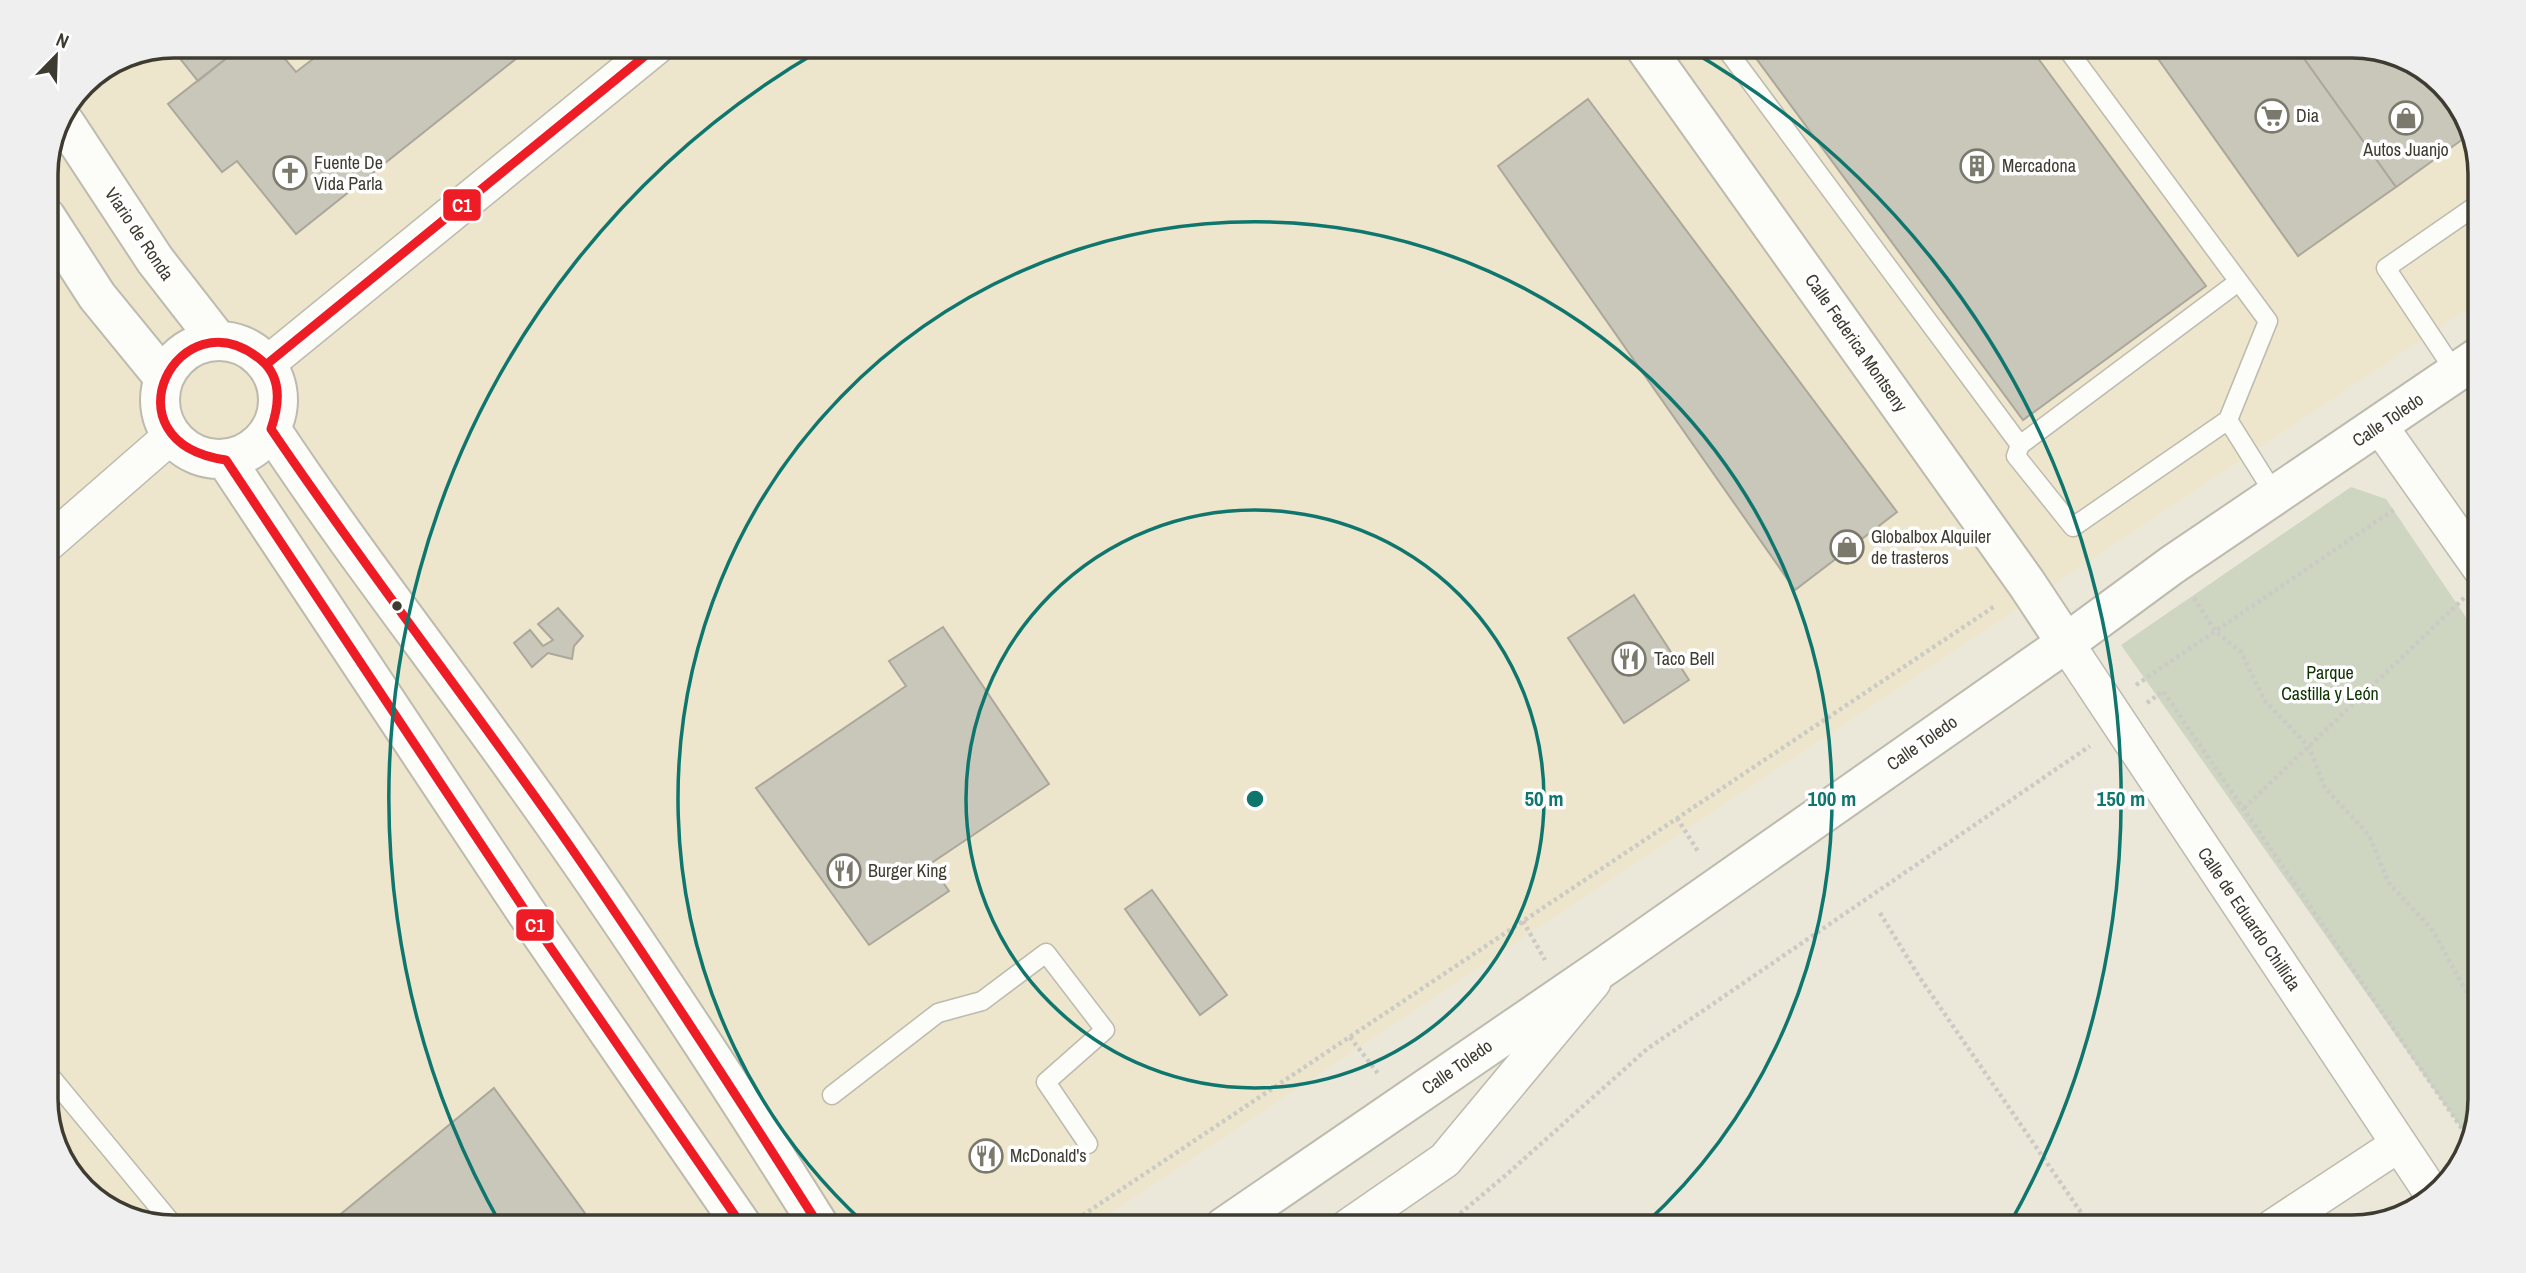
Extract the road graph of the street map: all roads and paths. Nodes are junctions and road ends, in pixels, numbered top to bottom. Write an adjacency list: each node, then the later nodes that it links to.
1 (642, 58): 10 (street)
2 (1653, 58): 24 (main road, Calle Federica Montseny)
3 (1733, 58): 17 (lane)
4 (2073, 58): 8 (lane)
5 (68, 128): 9 (main road, Viario de Ronda)
6 (2468, 211): 11 (lane)
7 (58, 236): 12 (main road)
8 (2238, 282): 13 (lane); 17 (lane)
9 (218, 341): 10 (main road); 12 (main road)
10 (267, 364): 15 (main road)
11 (2468, 365): 14 (main road, Calle Toledo)
12 (164, 378): 16 (main road)
13 (2228, 420): 17 (lane); 20 (lane)
14 (2379, 425): 19 (street); 20 (main road, Calle Toledo)
15 (271, 429): 18 (main road); 44 (main road)
16 (171, 436): 18 (main road); 21 (street)
17 (2020, 444)
18 (226, 460): 43 (main road)
19 (2419, 484): 23 (street); 26 (path)
20 (2276, 495): 22 (main road, Calle Toledo)
21 (58, 535)
22 (2172, 565): 26 (path); 27 (main road, Calle Toledo)
23 (2468, 566)
24 (2027, 584): 27 (main road, Calle Federica Montseny); 34 (path)
25 (2468, 587): 29 (path)
26 (2216, 632): 28 (path); 29 (path)
27 (2066, 643): 28 (street, Calle de Eduardo Chillida); 32 (main road, Calle Toledo)
28 (2113, 715): 30 (path); 40 (street, Calle de Eduardo Chillida); 48 (path)
29 (2309, 747): 30 (path); 33 (path)
30 (2244, 808): 38 (path)
31 (1880, 913): 49 (path)
32 (1608, 964): 37 (main road, Calle Toledo); 47 (street)
33 (2468, 995)
34 (1350, 1037): 37 (path); 45 (path)
35 (58, 1086): 42 (lane)
36 (832, 1095): 39 (lane)
37 (1402, 1106): 46 (main road, Calle Toledo)
38 (2463, 1131)
39 (1088, 1144)
40 (2399, 1144): 41 (street, Calle de Eduardo Chillida); 50 (street)
41 (2428, 1187)
42 (165, 1214)
43 (735, 1215)
44 (812, 1215)
45 (1083, 1215)
46 (1243, 1215)
47 (1365, 1215)
48 (1458, 1215)
49 (2083, 1215)
50 (2291, 1215)

